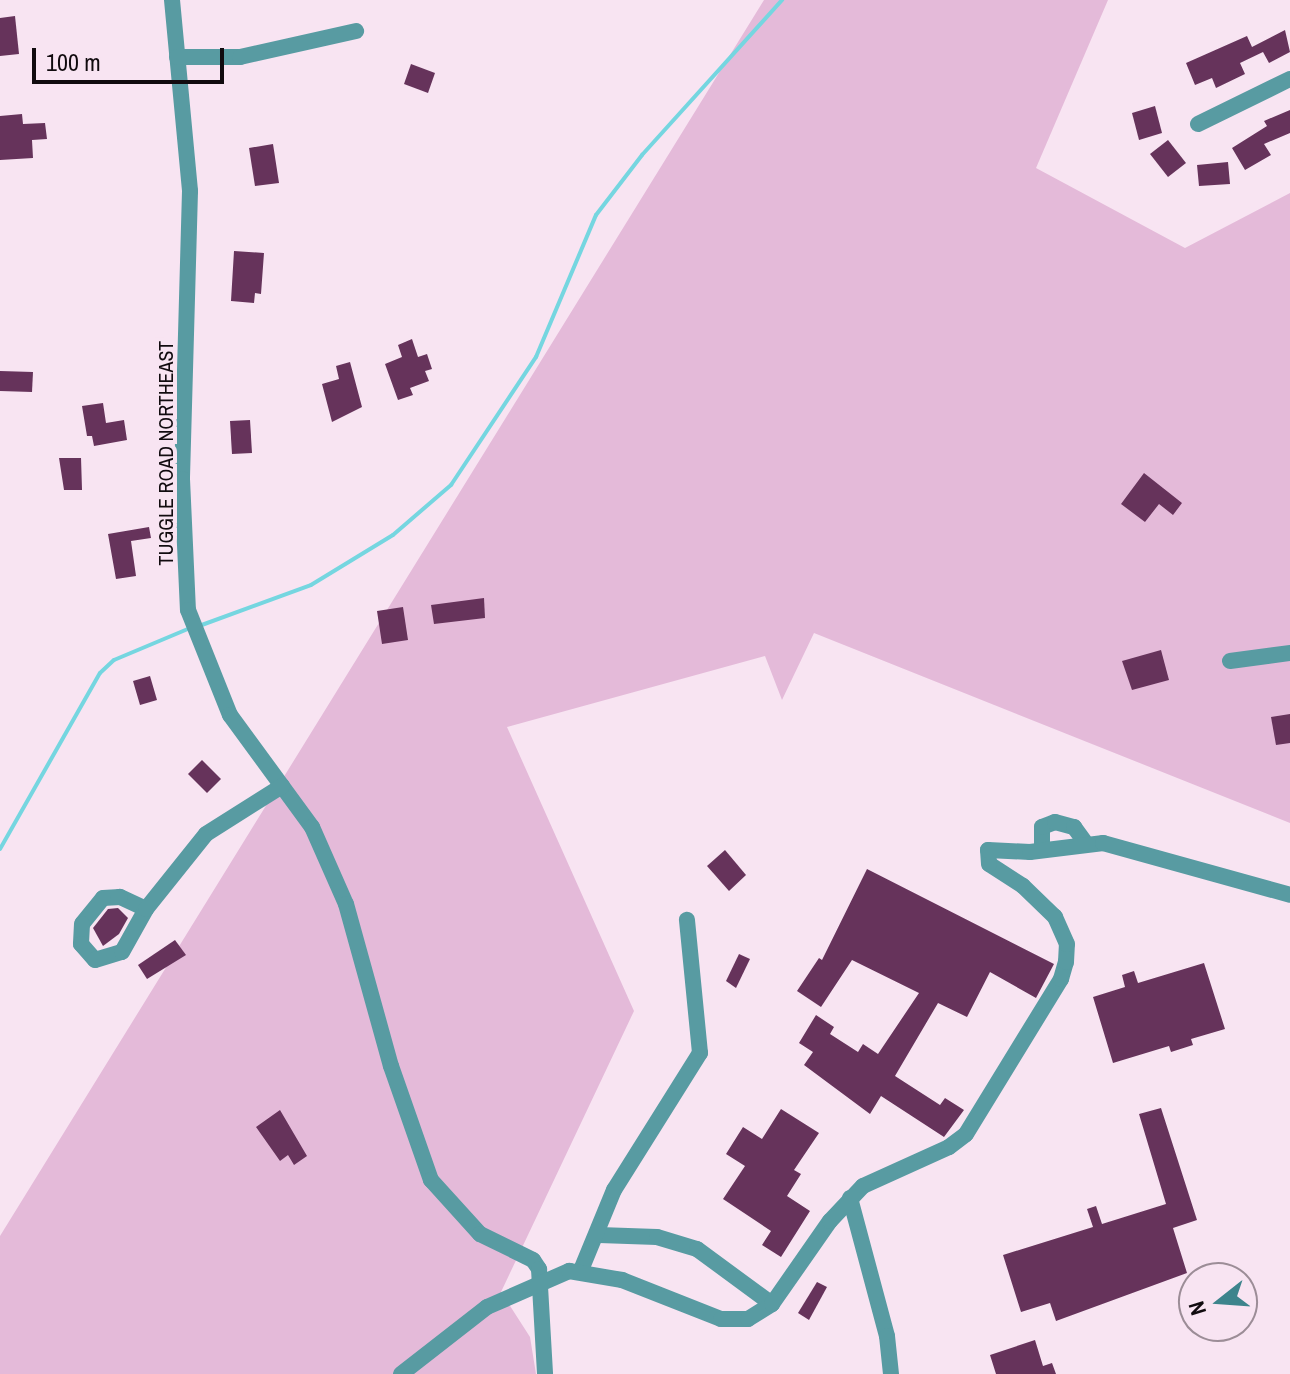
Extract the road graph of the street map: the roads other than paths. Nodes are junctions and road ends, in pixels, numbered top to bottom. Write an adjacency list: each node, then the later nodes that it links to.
1 (172, 0): 3 (street, TUGGLE ROAD NORTHEAST)
2 (356, 31): 3 (street)
3 (177, 57): 8 (street, TUGGLE ROAD NORTHEAST)
4 (1290, 79): 5 (street)
5 (1198, 124)
6 (1290, 653): 7 (street)
7 (1230, 661)
8 (282, 786): 12 (street); 17 (street, TUGGLE ROAD NORTHEAST)
9 (1084, 841): 10 (street); 10 (street); 11 (street)
10 (1042, 850): 14 (street)
11 (1290, 895)
12 (146, 909)
13 (687, 920): 15 (street)
14 (850, 1198): 18 (street); 21 (street)
15 (599, 1235): 16 (street); 18 (street)
16 (581, 1270): 17 (street); 18 (street)
17 (542, 1279): 19 (street); 20 (street)
18 (772, 1304)
19 (401, 1374)
20 (545, 1374)
21 (891, 1374)

